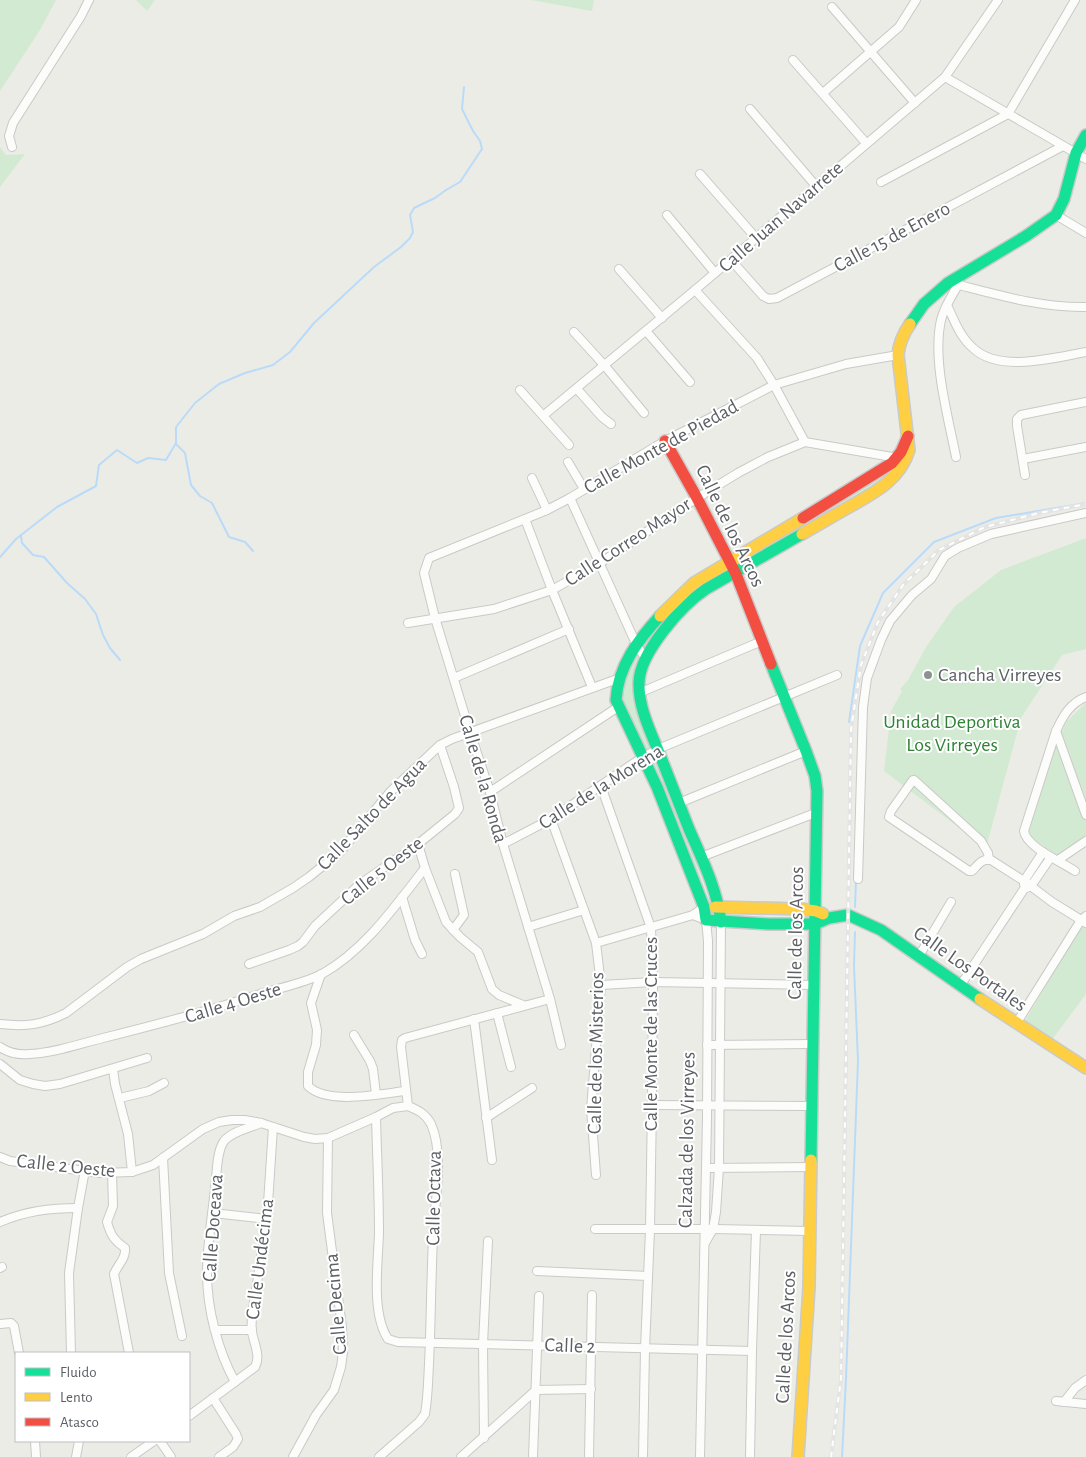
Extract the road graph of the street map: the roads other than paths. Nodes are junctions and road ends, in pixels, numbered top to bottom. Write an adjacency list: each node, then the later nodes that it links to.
1 (89, 0): 16 (street)
2 (916, 0): 6 (street)
3 (998, 0): 8 (street, Calle Juan Navarrete)
4 (1075, 0): 12 (street)
5 (832, 7): 6 (street)
6 (872, 53): 9 (street); 10 (street)
7 (793, 60): 9 (street)
8 (945, 77): 10 (street, Calle Juan Navarrete); 12 (street)
9 (823, 94): 14 (street)
10 (915, 103): 14 (street, Calle Juan Navarrete)
11 (750, 109): 20 (street)
12 (1008, 114): 15 (street); 19 (street)
13 (1086, 135): 17 (street)
14 (866, 144): 20 (street, Calle Juan Navarrete)
15 (1063, 146): 17 (street); 25 (street, Calle 15 de Enero)
16 (12, 147)
17 (1081, 156): 22 (street)
18 (700, 174): 24 (street)
19 (881, 182)
20 (816, 186): 24 (street, Calle Juan Navarrete)
21 (667, 215): 27 (street)
22 (1056, 215): 23 (street); 28 (street)
23 (1086, 233)
24 (756, 238): 25 (street, Calle Juan Navarrete)
25 (731, 260): 27 (street, Calle Juan Navarrete)
26 (619, 269): 32 (street)
27 (715, 273): 29 (street, Calle Juan Navarrete)
28 (953, 284): 30 (street); 31 (street); 36 (street)
29 (695, 290): 32 (street, Calle Juan Navarrete); 39 (street)
30 (947, 305): 35 (street); 51 (street)
31 (1086, 306)
32 (662, 318): 33 (street, Calle Juan Navarrete)
33 (646, 331): 37 (street, Calle Juan Navarrete); 38 (street)
34 (574, 332): 37 (street)
35 (1086, 352)
36 (898, 355): 39 (street, Calle Monte de Piedad); 46 (street)
37 (605, 366): 40 (street, Calle Juan Navarrete); 43 (street)
38 (690, 382)
39 (774, 385): 47 (street, Calle Monte de Piedad); 48 (street)
40 (577, 389): 44 (street, Calle Juan Navarrete); 45 (street)
41 (520, 390): 44 (street)
42 (1086, 402): 53 (street)
43 (644, 413)
44 (544, 415): 49 (street)
45 (611, 424)
46 (908, 436): 52 (street); 66 (street)
47 (665, 441): 57 (street, Calle Monte de Piedad); 59 (street, Calle de los Arcos)
48 (805, 442): 52 (street); 59 (street, Calle Correo Mayor)
49 (569, 445)
50 (1086, 447): 53 (street)
51 (956, 456)
52 (898, 458): 64 (street)
53 (1023, 459): 55 (street)
54 (568, 462): 57 (street)
55 (1025, 475)
56 (532, 478): 60 (street)
57 (584, 490): 58 (street, Calle Monte de Piedad)
58 (570, 498): 60 (street, Calle Monte de Piedad); 65 (street)
59 (698, 498): 64 (street, Calle de los Arcos); 65 (street, Calle Correo Mayor)
60 (548, 510): 62 (street, Calle Monte de Piedad)
61 (1086, 513): 104 (street)
62 (525, 520): 63 (street, Calle Monte de Piedad); 67 (street)
63 (429, 558): 68 (street, Calle de la Ronda)
64 (730, 562): 66 (street, Calle de los Arcos); 72 (street)
65 (600, 563): 67 (street, Calle Correo Mayor); 72 (street)
66 (736, 574): 71 (street, Calle de los Arcos); 73 (street)
67 (552, 590): 68 (street, Calle Correo Mayor); 70 (street)
68 (435, 618): 69 (street, Calle Correo Mayor); 75 (street, Calle de la Ronda)
69 (408, 623)
70 (569, 629): 75 (street); 77 (street)
71 (762, 641): 78 (street); 80 (street, Calle de los Arcos)
72 (637, 646): 73 (street); 76 (street)
73 (646, 658): 78 (street)
74 (837, 675): 80 (street, Calle de la Morena)
75 (454, 678): 83 (street, Calle de la Ronda)
76 (620, 678): 77 (street, Calle Salto de Agua); 81 (street)
77 (592, 687): 83 (street, Calle Salto de Agua)
78 (639, 693): 85 (street)
79 (1086, 696): 82 (street)
80 (784, 697): 85 (street, Calle de la Morena); 86 (street, Calle de los Arcos)
81 (618, 707): 87 (street); 89 (street)
82 (1056, 731): 92 (street); 97 (street)
83 (470, 732): 84 (street, Calle Salto de Agua); 89 (street, Calle de la Ronda)
84 (440, 745): 95 (street, Calle 5 Oeste); 136 (street, Calle Salto de Agua)
85 (658, 749): 87 (street, Calle de la Morena); 90 (street)
86 (806, 750): 90 (street); 91 (street, Calle de los Arcos)
87 (643, 757): 88 (street, Calle de la Morena); 108 (street)
88 (601, 786): 93 (street, Calle de la Morena); 119 (street, Calle Monte de las Cruces)
89 (490, 792): 96 (street, Calle de la Ronda)
90 (678, 803): 98 (street)
91 (818, 812): 98 (street); 111 (street, Calle de los Arcos)
92 (1086, 815)
93 (551, 819): 96 (street, Calle de la Morena); 110 (street, Calle de los Misterios)
94 (1086, 840): 99 (street)
95 (418, 844): 101 (street); 124 (street, Calle 5 Oeste)
96 (502, 844): 118 (street, Calle de la Ronda)
97 (1043, 852): 99 (street); 105 (street)
98 (701, 857): 109 (street)
99 (1055, 859): 102 (street); 105 (street)
100 (989, 860): 100 (street); 105 (street)
101 (425, 868): 106 (street, Calle 4 Oeste); 120 (street)
102 (1075, 870)
103 (455, 874): 120 (street)
104 (858, 879)
105 (1026, 885): 115 (street); 131 (street)
106 (402, 897): 122 (street); 125 (street, Calle 4 Oeste)
107 (951, 902): 123 (street)
108 (704, 907): 109 (street); 112 (street); 114 (street)
109 (720, 907): 111 (street); 116 (street)
110 (584, 910): 118 (street); 121 (street, Calle de los Misterios)
111 (816, 911): 113 (street); 117 (street, Calle de los Arcos)
112 (693, 915): 114 (street, Calle Los Portales); 119 (street)
113 (829, 918): 117 (street, Calle Los Portales); 123 (street, Calle Los Portales)
114 (706, 920): 116 (street, Calle Los Portales); 127 (street, Calzada de los Virreyes)
115 (1084, 920): 137 (street)
116 (721, 922): 117 (street, Calle Los Portales); 128 (street, Calzada de los Virreyes)
117 (815, 924): 130 (street, Calle de los Arcos)
118 (528, 927): 132 (street, Calle de la Ronda)
119 (652, 928): 121 (street); 126 (street, Calle Monte de las Cruces)
120 (453, 930): 133 (street)
121 (596, 943): 129 (street, Calle de los Misterios)
122 (422, 954)
123 (919, 956): 131 (street, Calle Los Portales)
124 (249, 964)
125 (321, 974): 143 (street, Calle 4 Oeste); 152 (street)
126 (653, 982): 127 (street); 129 (street); 156 (street, Calle Monte de las Cruces)
127 (708, 983): 128 (street); 141 (street, Calzada de los Virreyes)
128 (722, 983): 130 (street); 142 (street, Calzada de los Virreyes)
129 (601, 985): 173 (street, Calle de los Misterios)
130 (814, 985): 139 (street, Calle de los Arcos)
131 (960, 986): 137 (street, Calle Los Portales)
132 (550, 999): 133 (street); 140 (street, Calle de la Ronda)
133 (523, 1005): 134 (street)
134 (496, 1013): 135 (street); 146 (street)
135 (474, 1019): 151 (street); 160 (street)
136 (0, 1024)
137 (1016, 1024): 147 (street, Calle Los Portales)
138 (354, 1035): 152 (street)
139 (813, 1044): 142 (street); 158 (street, Calle de los Arcos)
140 (561, 1045)
141 (707, 1045): 142 (street); 154 (street, Calzada de los Virreyes)
142 (720, 1045): 155 (street, Calzada de los Virreyes)
143 (0, 1047)
144 (147, 1058): 148 (street)
145 (0, 1064): 148 (street)
146 (511, 1067)
147 (1086, 1068)
148 (113, 1069): 153 (street)
149 (164, 1083): 153 (street)
150 (532, 1088): 160 (street)
151 (405, 1091): 152 (street); 157 (street)
152 (376, 1094)
153 (120, 1098): 171 (street)
154 (707, 1104): 155 (street); 156 (street); 167 (street, Calzada de los Virreyes)
155 (720, 1104): 158 (street); 168 (street, Calzada de los Virreyes)
156 (652, 1105): 181 (street, Calle Monte de las Cruces)
157 (408, 1106): 159 (street, Calle 2 Oeste); 194 (street, Calle Octava)
158 (812, 1106): 169 (street, Calle de los Arcos)
159 (376, 1117): 163 (street, Calle 2 Oeste); 194 (street, Calle 2)
160 (486, 1118): 166 (street)
161 (261, 1123): 162 (street, Calle 2 Oeste); 165 (street, Calle 2 Oeste); 175 (street, Calle Doceava)
162 (273, 1127): 163 (street, Calle 2 Oeste); 176 (street, Calle Undécima)
163 (328, 1138): 221 (street, Calle Decima)
164 (0, 1157): 170 (street, Calle 2 Oeste)
165 (163, 1158): 171 (street, Calle 2 Oeste); 193 (street)
166 (492, 1160)
167 (706, 1168): 168 (street); 179 (street, Calzada de los Virreyes)
168 (719, 1168): 169 (street); 180 (street, Calzada de los Virreyes)
169 (811, 1168): 183 (street, Calle de los Arcos)
170 (84, 1170): 172 (street, Calle 2 Oeste); 174 (street)
171 (132, 1172): 172 (street, Calle 2 Oeste)
172 (112, 1173): 203 (street)
173 (596, 1175)
174 (78, 1208): 177 (street); 202 (street)
175 (213, 1213): 176 (street); 191 (street, Calle Doceava)
176 (267, 1219): 192 (street, Calle Undécima)
177 (0, 1222)
178 (595, 1229): 181 (street)
179 (704, 1229): 180 (street); 181 (street); 185 (street, Calzada de los Virreyes)
180 (713, 1229): 182 (street); 185 (street, Calzada de los Virreyes)
181 (650, 1230): 187 (street, Calle Monte de las Cruces)
182 (756, 1230): 183 (street); 200 (street)
183 (809, 1231): 229 (street, Calle de los Arcos)
184 (488, 1241): 195 (street)
185 (705, 1245): 199 (street)
186 (537, 1271): 187 (street)
187 (648, 1276): 198 (street, Calle Monte de las Cruces)
188 (592, 1295): 197 (street)
189 (539, 1296): 196 (street)
190 (0, 1324): 201 (street)
191 (216, 1330): 192 (street); 205 (street, Calle Doceava)
192 (252, 1330): 205 (street, Calle Undécima)
193 (182, 1336)
194 (430, 1342): 195 (street, Calle 2); 222 (street, Calle Octava)
195 (483, 1344): 196 (street, Calle 2); 211 (street)
196 (537, 1345): 197 (street, Calle 2); 207 (street)
197 (590, 1348): 198 (street, Calle 2); 206 (street)
198 (645, 1349): 199 (street, Calle 2); 226 (street, Calle Monte de las Cruces)
199 (703, 1349): 200 (street, Calle 2); 227 (street)
200 (752, 1351): 228 (street)
201 (19, 1352)
202 (71, 1352)
203 (129, 1352)
204 (1086, 1380): 209 (street)
205 (235, 1382): 208 (street, Calle Undécima)
206 (591, 1389): 207 (street); 225 (street)
207 (536, 1390): 211 (street); 224 (street)
208 (213, 1398): 210 (street, Calle Undécima); 220 (street)
209 (1086, 1404)
210 (190, 1415)
211 (484, 1438): 223 (street)
212 (35, 1442): 217 (street)
213 (79, 1442): 216 (street)
214 (153, 1442): 218 (street)
215 (161, 1442): 219 (street)
216 (78, 1456)
217 (36, 1457)
218 (131, 1457)
219 (171, 1457)
220 (219, 1457)
221 (293, 1457)
222 (379, 1457)
223 (461, 1457)
224 (533, 1457)
225 (589, 1457)
226 (643, 1457)
227 (700, 1457)
228 (750, 1457)
229 (798, 1457)

